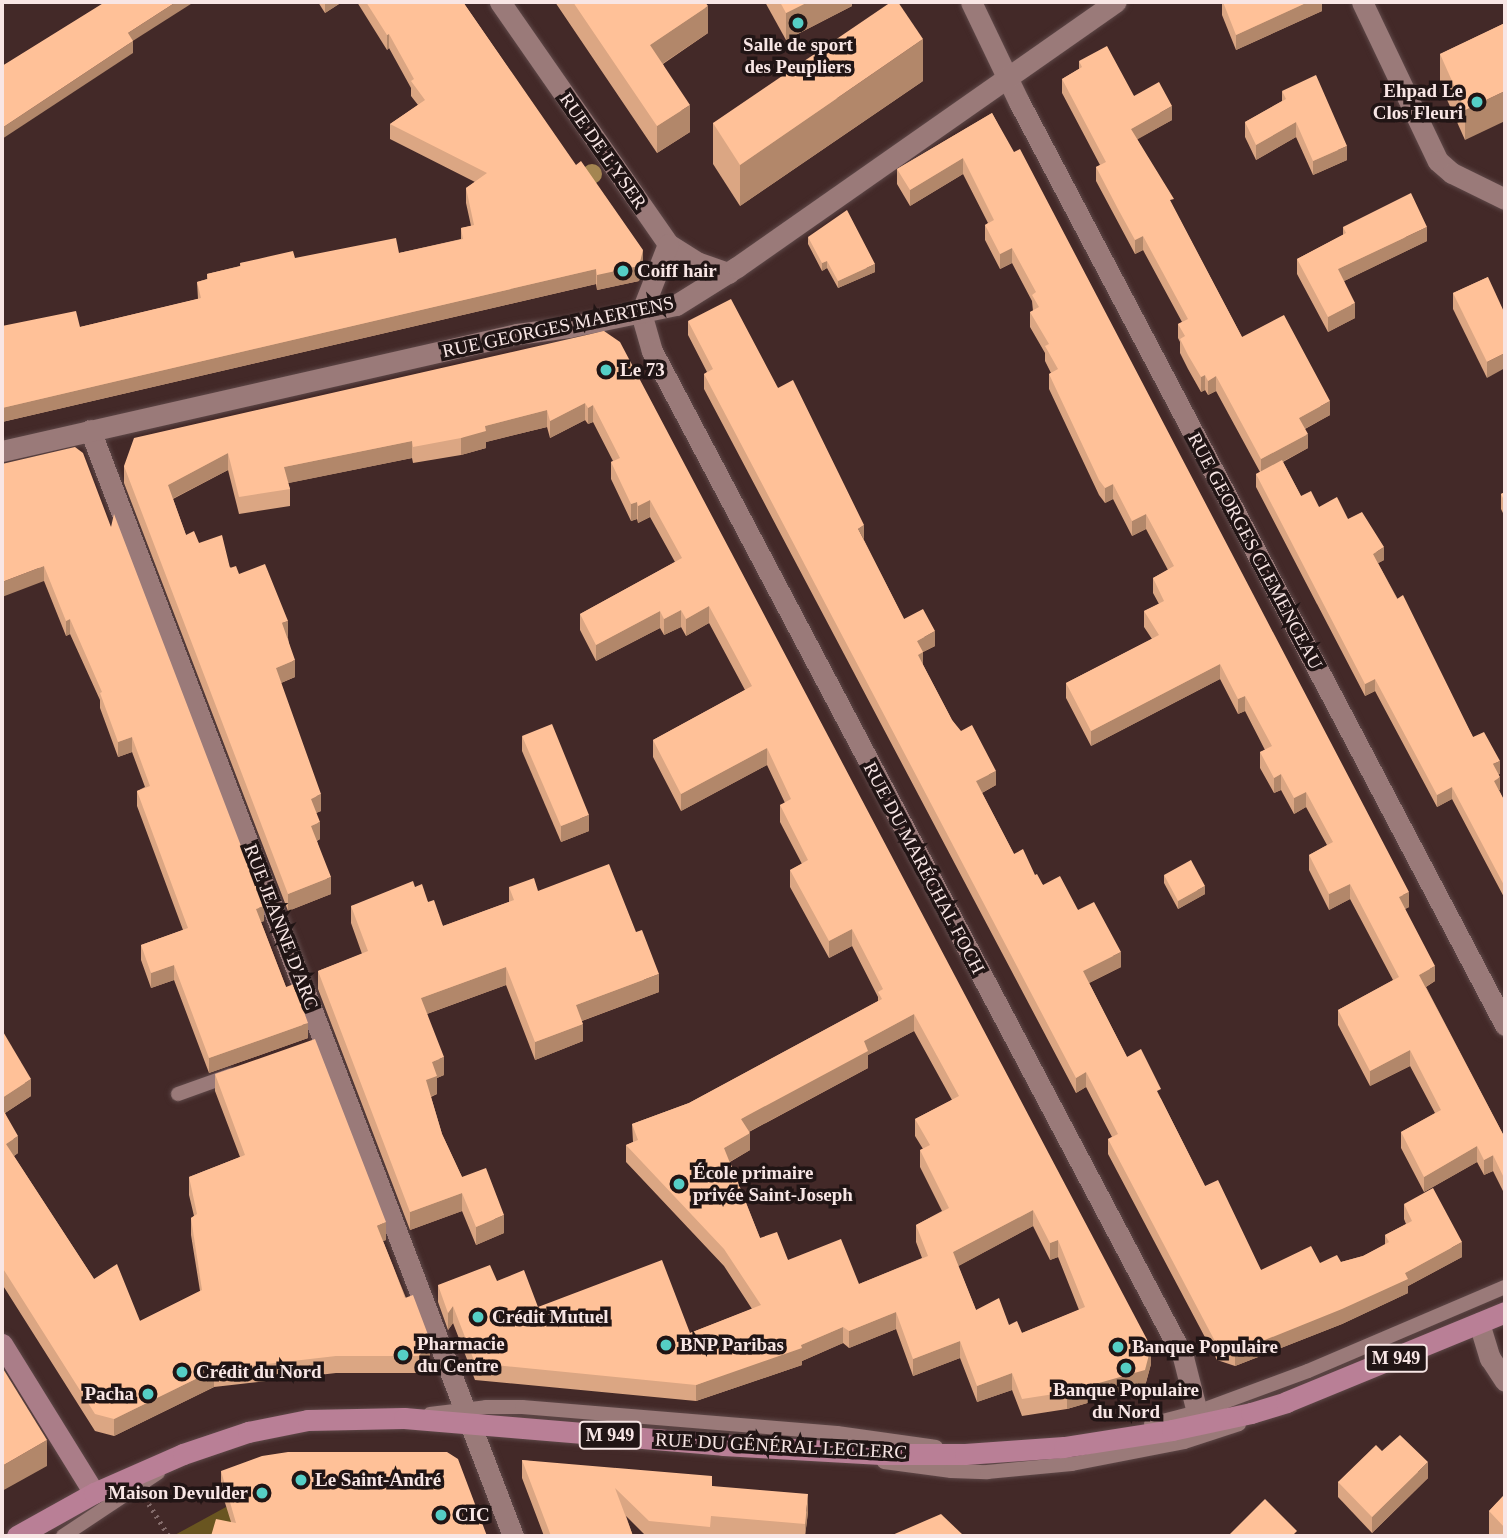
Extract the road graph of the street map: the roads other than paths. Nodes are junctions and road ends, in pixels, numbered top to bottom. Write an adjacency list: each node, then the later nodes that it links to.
1 (500, 2): 7 (street, RUE DE L'YSER)
2 (971, 2): 5 (street, RUE GEORGES CLEMENCEAU)
3 (1115, 2): 5 (street, RUE GEORGES MAERTENS)
4 (1362, 2): 6 (street)
5 (1009, 76): 8 (street, RUE GEORGES MAERTENS); 12 (street, RUE GEORGES CLEMENCEAU)
6 (1505, 199)
7 (668, 244): 8 (street, RUE DE L'YSER); 9 (street)
8 (728, 273): 9 (street, RUE GEORGES MAERTENS)
9 (641, 313): 10 (street, RUE GEORGES MAERTENS); 22 (street, RUE DU MARÉCHAL FOCH)
10 (90, 430): 11 (street, RUE GEORGES MAERTENS); 21 (street, RUE JEANNE D'ARC)
11 (2, 451)
12 (1505, 1025)
13 (241, 1071): 14 (lane)
14 (178, 1094)
15 (1505, 1287): 22 (lane)
16 (1505, 1312): 17 (main road, RUE DU GÉNÉRAL LECLERC / M 949)
17 (1479, 1324): 19 (street); 20 (main road, RUE DU GÉNÉRAL LECLERC / M 949)
18 (2, 1345): 26 (street)
19 (1505, 1381)
20 (1286, 1402): 22 (main road, RUE DU GÉNÉRAL LECLERC / M 949); 23 (lane)
21 (468, 1417): 23 (main road, RUE DU GÉNÉRAL LECLERC / M 949); 24 (main road, RUE DU GÉNÉRAL LECLERC / M 949); 25 (lane); 29 (street, RUE JEANNE D'ARC)
22 (1199, 1418): 25 (main road, RUE DU GÉNÉRAL LECLERC / M 949)
23 (820, 1451): 25 (main road, RUE DU GÉNÉRAL LECLERC / M 949)
24 (183, 1454): 26 (main road, RUE DU GÉNÉRAL LECLERC / M 949); 28 (lane)
25 (965, 1454)
26 (94, 1493): 27 (main road, RUE DU GÉNÉRAL LECLERC / M 949)
27 (17, 1536)
28 (63, 1536)
29 (513, 1536)

